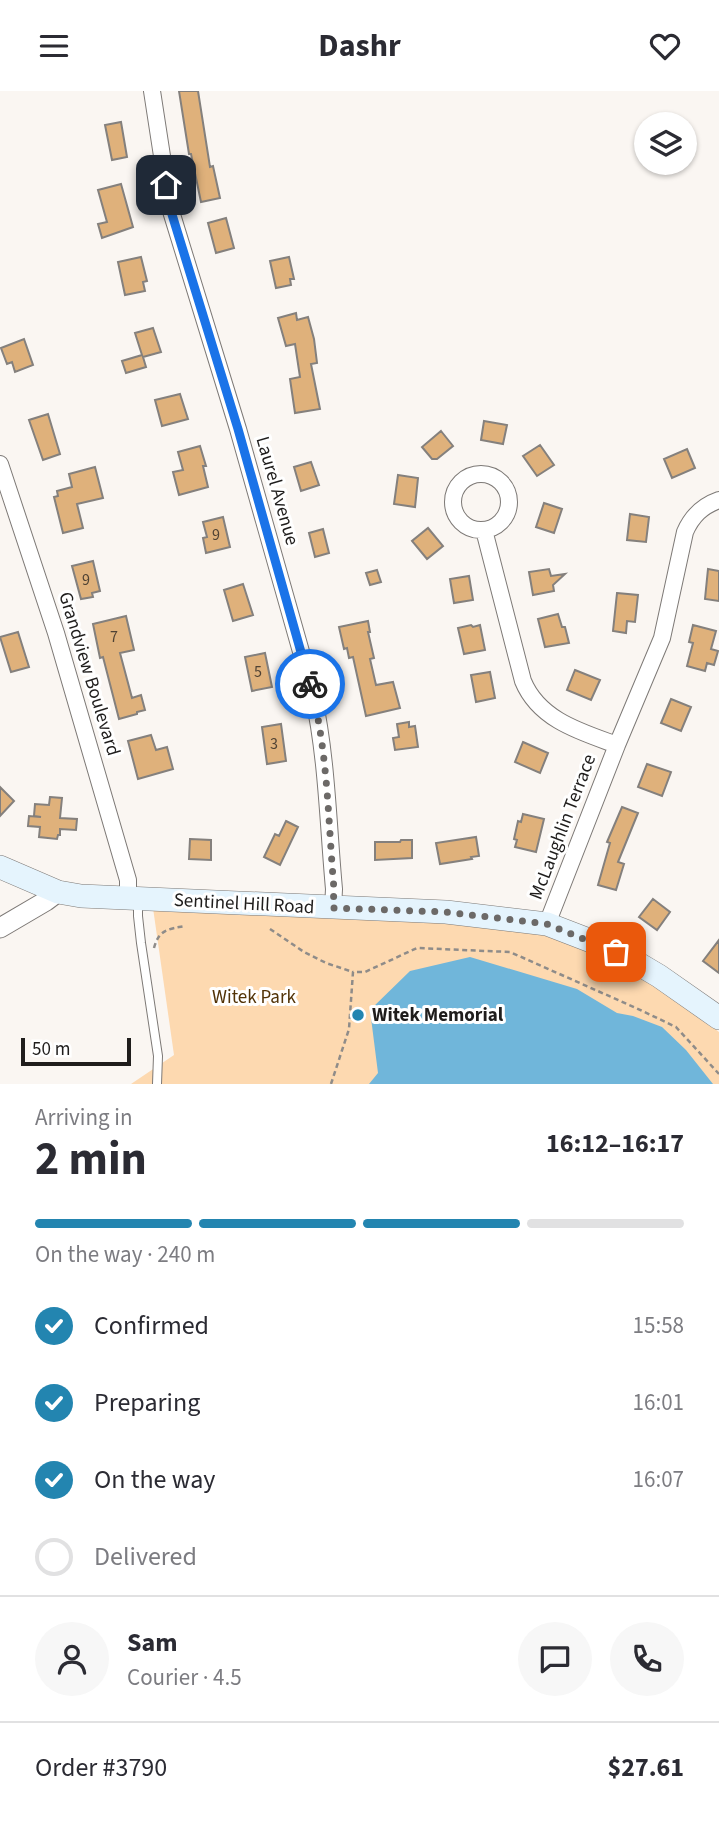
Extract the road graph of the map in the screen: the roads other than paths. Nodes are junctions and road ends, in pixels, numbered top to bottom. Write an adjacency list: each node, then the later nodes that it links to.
1 (152, 91): 9 (street, Laurel Avenue)
2 (0, 464): 8 (street, Grandview Boulevard)
3 (719, 500): 5 (street, McLaughlin Terrace)
4 (484, 530): 5 (street, McLaughlin Terrace)
5 (617, 745): 10 (street, McLaughlin Terrace)
6 (0, 867): 7 (main road, Sentinel Hill Road)
7 (58, 891): 8 (main road, Sentinel Hill Road); 11 (street)
8 (133, 899): 9 (main road, Sentinel Hill Road); 13 (lane)
9 (333, 908): 10 (main road, Sentinel Hill Road)
10 (547, 924): 12 (main road, Sentinel Hill Road)
11 (0, 928)
12 (719, 1018)
13 (157, 1084)

